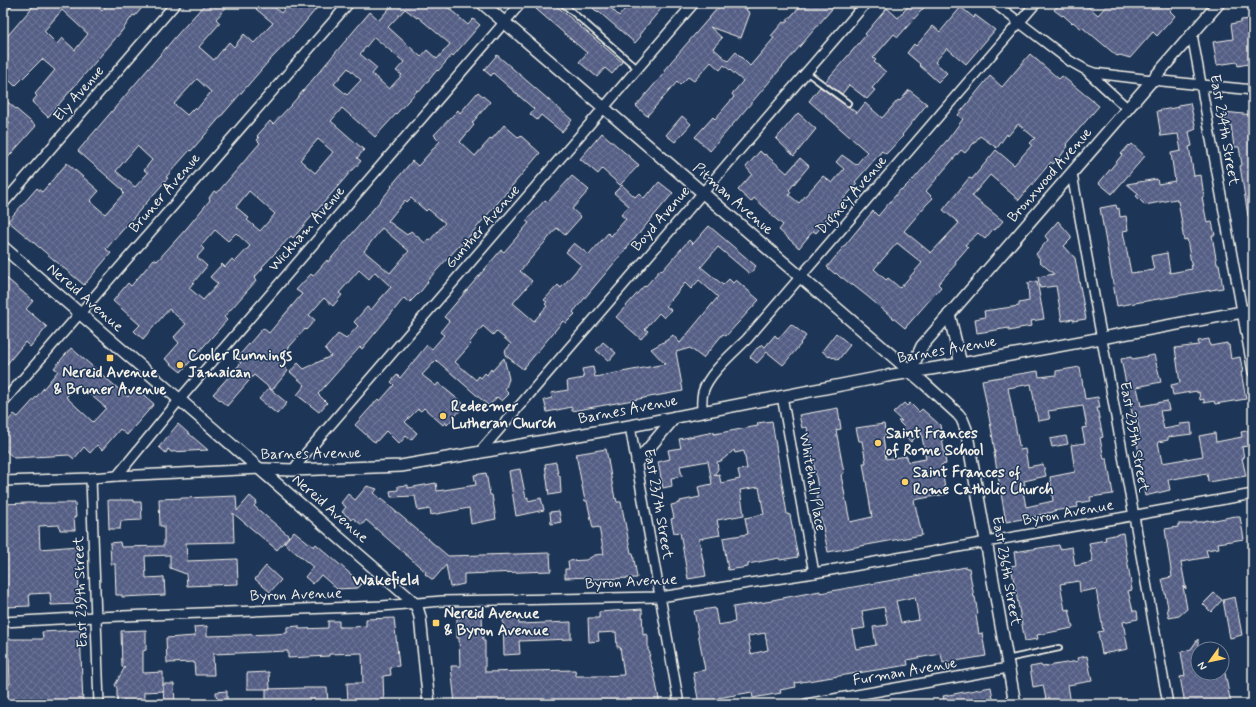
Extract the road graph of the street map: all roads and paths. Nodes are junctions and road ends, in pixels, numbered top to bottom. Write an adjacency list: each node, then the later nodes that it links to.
1 (7, 3): 12 (street)
2 (176, 3): 27 (street, Ely Avenue)
3 (349, 3): 31 (street, Bruner Avenue)
4 (482, 3): 13 (street, Pitman Avenue)
5 (521, 3): 13 (street, Wickham Avenue)
6 (562, 3): 16 (lane)
7 (694, 3): 16 (street, Gunther Avenue)
8 (866, 3): 18 (street, Boyd Avenue)
9 (994, 3): 14 (street)
10 (1036, 3): 14 (street, Digney Avenue)
11 (1219, 3): 15 (street, Bronxwood Avenue)
12 (3, 7)
13 (504, 22): 23 (street, Pitman Avenue); 38 (street, Wickham Avenue)
14 (1020, 22): 17 (street); 29 (street, Digney Avenue)
15 (1192, 34): 19 (street, Bronxwood Avenue); 20 (street, East 234th Street)
16 (637, 68): 23 (street, Gunther Avenue)
17 (1086, 70): 19 (street); 24 (street)
18 (806, 72): 22 (lane); 26 (street, Boyd Avenue)
19 (1152, 80): 20 (street); 24 (street, Bronxwood Avenue)
20 (1202, 86): 21 (street); 30 (street, East 234th Street)
21 (1253, 90)
22 (848, 103)
23 (604, 107): 26 (street, Pitman Avenue); 47 (street, Gunther Avenue)
24 (1128, 109): 25 (street, Bronxwood Avenue)
25 (1072, 174): 32 (street, Bronxwood Avenue); 33 (street, East 235th Street)
26 (702, 193): 29 (street, Pitman Avenue); 44 (street, Boyd Avenue)
27 (3, 204)
28 (3, 246): 31 (street, Nereid Avenue)
29 (800, 276): 35 (street, Pitman Avenue); 40 (street, Digney Avenue)
30 (1248, 311): 33 (street, Barnes Avenue); 36 (street, East 234th Street)
31 (80, 313): 38 (street, Nereid Avenue); 39 (street, Bruner Avenue)
32 (949, 314): 34 (street); 35 (street, Bronxwood Avenue)
33 (1102, 338): 34 (street, Barnes Avenue); 52 (street, East 235th Street)
34 (961, 364): 35 (street, Barnes Avenue)
35 (910, 372): 37 (street, Barnes Avenue); 42 (street, Pitman Avenue)
36 (1253, 372)
37 (782, 396): 40 (street, Barnes Avenue); 54 (street, Whitehall Place)
38 (180, 399): 46 (street, Nereid Avenue); 48 (street, Wickham Avenue)
39 (3, 402)
40 (702, 411): 41 (street, Barnes Avenue)
41 (675, 417): 43 (street, Barnes Avenue); 45 (street)
42 (962, 419): 53 (street, East 236th Street)
43 (630, 426): 44 (street, Barnes Avenue); 45 (street, East 237th Street)
44 (478, 454): 47 (street, Barnes Avenue)
45 (637, 462): 55 (street, East 237th Street)
46 (261, 469): 47 (street, Barnes Avenue); 48 (street, Barnes Avenue); 56 (street, Nereid Avenue)
47 (293, 470)
48 (117, 476): 49 (street, Barnes Avenue)
49 (91, 478): 50 (street, Barnes Avenue); 57 (street, East 239th Street)
50 (3, 481)
51 (1253, 494): 52 (street, Byron Avenue)
52 (1134, 515): 53 (street, Byron Avenue); 66 (street, East 235th Street)
53 (986, 542): 54 (street, Byron Avenue); 60 (street, East 236th Street)
54 (814, 573): 55 (street, Byron Avenue)
55 (660, 597): 56 (street, Byron Avenue); 63 (street, East 237th Street)
56 (414, 603): 57 (street, Byron Avenue); 62 (street, Nereid Avenue)
57 (96, 616): 58 (street, Byron Avenue); 61 (street, East 239th Street)
58 (3, 622)
59 (1059, 648): 60 (lane)
60 (1007, 663): 64 (street, Furman Avenue); 65 (street, East 236th Street)
61 (99, 704)
62 (429, 704)
63 (680, 704)
64 (806, 704)
65 (1015, 704)
66 (1168, 704)

